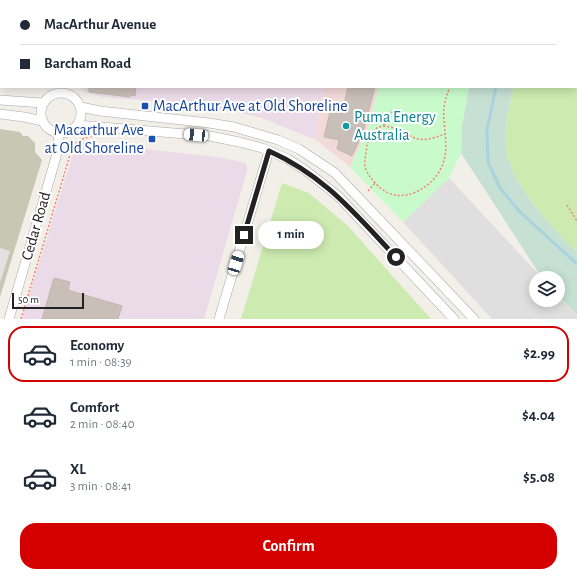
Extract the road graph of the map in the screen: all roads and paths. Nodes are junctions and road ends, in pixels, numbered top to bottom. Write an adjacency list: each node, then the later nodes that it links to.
1 (450, 88): 12 (path)
2 (0, 100): 3 (street)
3 (43, 103): 4 (street); 7 (street)
4 (81, 107): 8 (street); 22 (street)
5 (394, 111): 10 (path)
6 (0, 114): 7 (street)
7 (43, 121): 11 (street)
8 (77, 125): 9 (street); 11 (street)
9 (98, 126): 13 (street); 19 (path)
10 (384, 126): 12 (path); 14 (path)
11 (59, 133): 18 (street, Cedar Road)
12 (446, 134): 14 (path)
13 (269, 151): 20 (street); 21 (street)
14 (375, 183): 15 (path)
15 (368, 191)
16 (567, 206): 17 (path)
17 (577, 221)
18 (9, 319)
19 (21, 319)
20 (219, 319)
21 (454, 319)
22 (474, 319)

